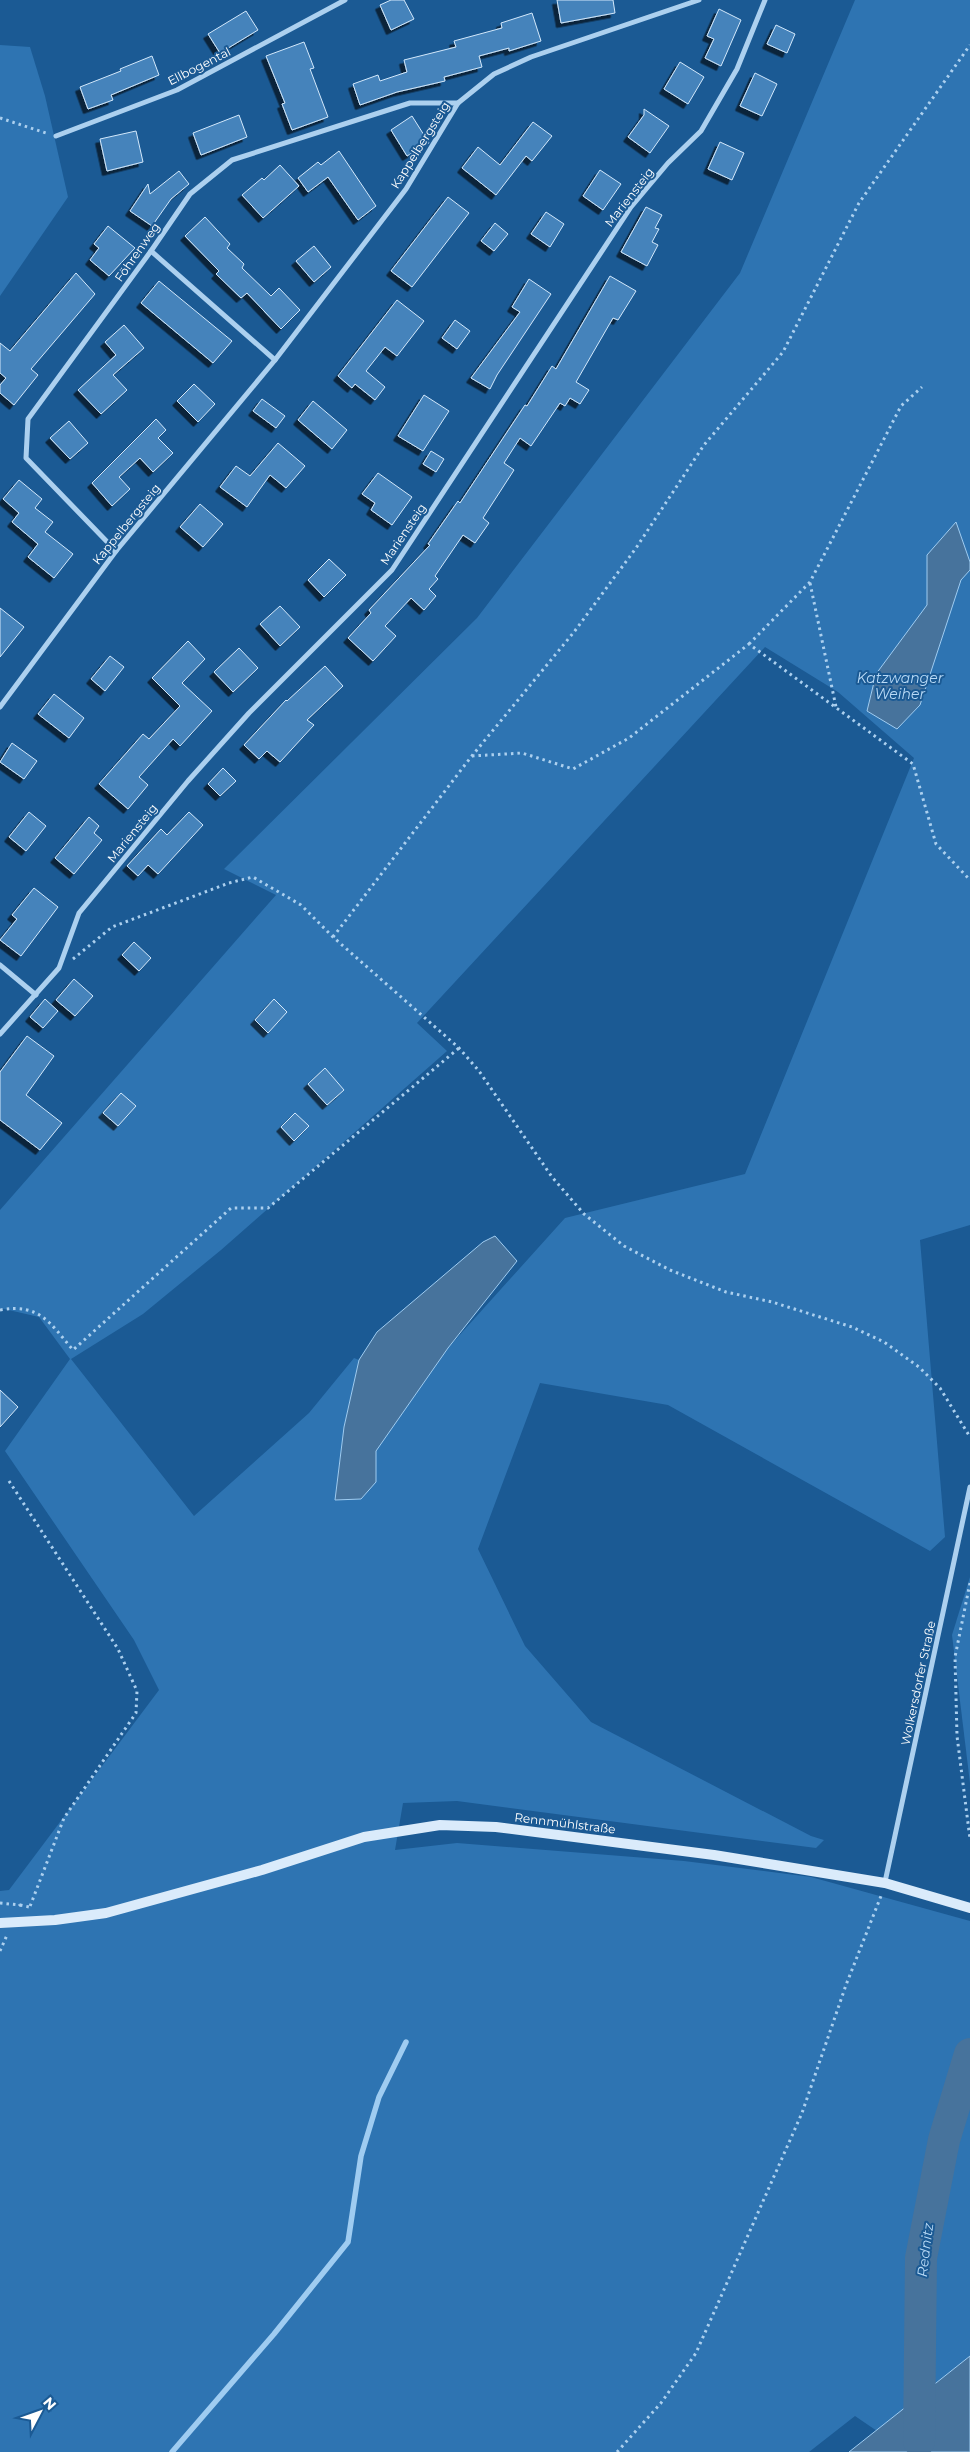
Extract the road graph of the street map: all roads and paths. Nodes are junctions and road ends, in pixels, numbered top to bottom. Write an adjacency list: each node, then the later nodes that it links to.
1 (345, 0): 7 (street, Ellbogental)
2 (699, 0): 5 (street, Kappelbergsteig)
3 (765, 0): 20 (street, Mariensteig)
4 (970, 45): 16 (path)
5 (458, 103): 8 (street, Föhrenweg); 9 (street, Kappelbergsteig)
6 (0, 118): 7 (path)
7 (56, 136)
8 (151, 251): 9 (street); 11 (street, Föhrenweg)
9 (275, 360): 11 (street, Kappelbergsteig)
10 (922, 387): 12 (path)
11 (116, 551): 14 (street, Kappelbergsteig)
12 (810, 582): 13 (path); 15 (path)
13 (749, 644): 15 (path); 16 (path)
14 (0, 707)
15 (836, 708): 17 (path)
16 (471, 756): 18 (path)
17 (970, 880)
18 (333, 936): 20 (path); 23 (path)
19 (0, 965): 21 (street)
20 (58, 968): 21 (street, Mariensteig)
21 (36, 995): 22 (street, Mariensteig)
22 (0, 1034)
23 (458, 1048): 24 (path); 25 (path)
24 (0, 1310)
25 (970, 1437)
26 (9, 1481): 32 (path)
27 (970, 1487): 30 (street, Wolkersdorfer Straße)
28 (970, 1583): 29 (path)
29 (970, 1839)
30 (885, 1883): 34 (main road, Rennmühlstraße); 35 (main road, Rennmühlstraße); 37 (path)
31 (20, 1904): 32 (path)
32 (30, 1907): 33 (path); 35 (path)
33 (39, 1907)
34 (970, 1908)
35 (25, 1922): 36 (main road, Rennmühlstraße)
36 (0, 1923)
37 (617, 2452)

